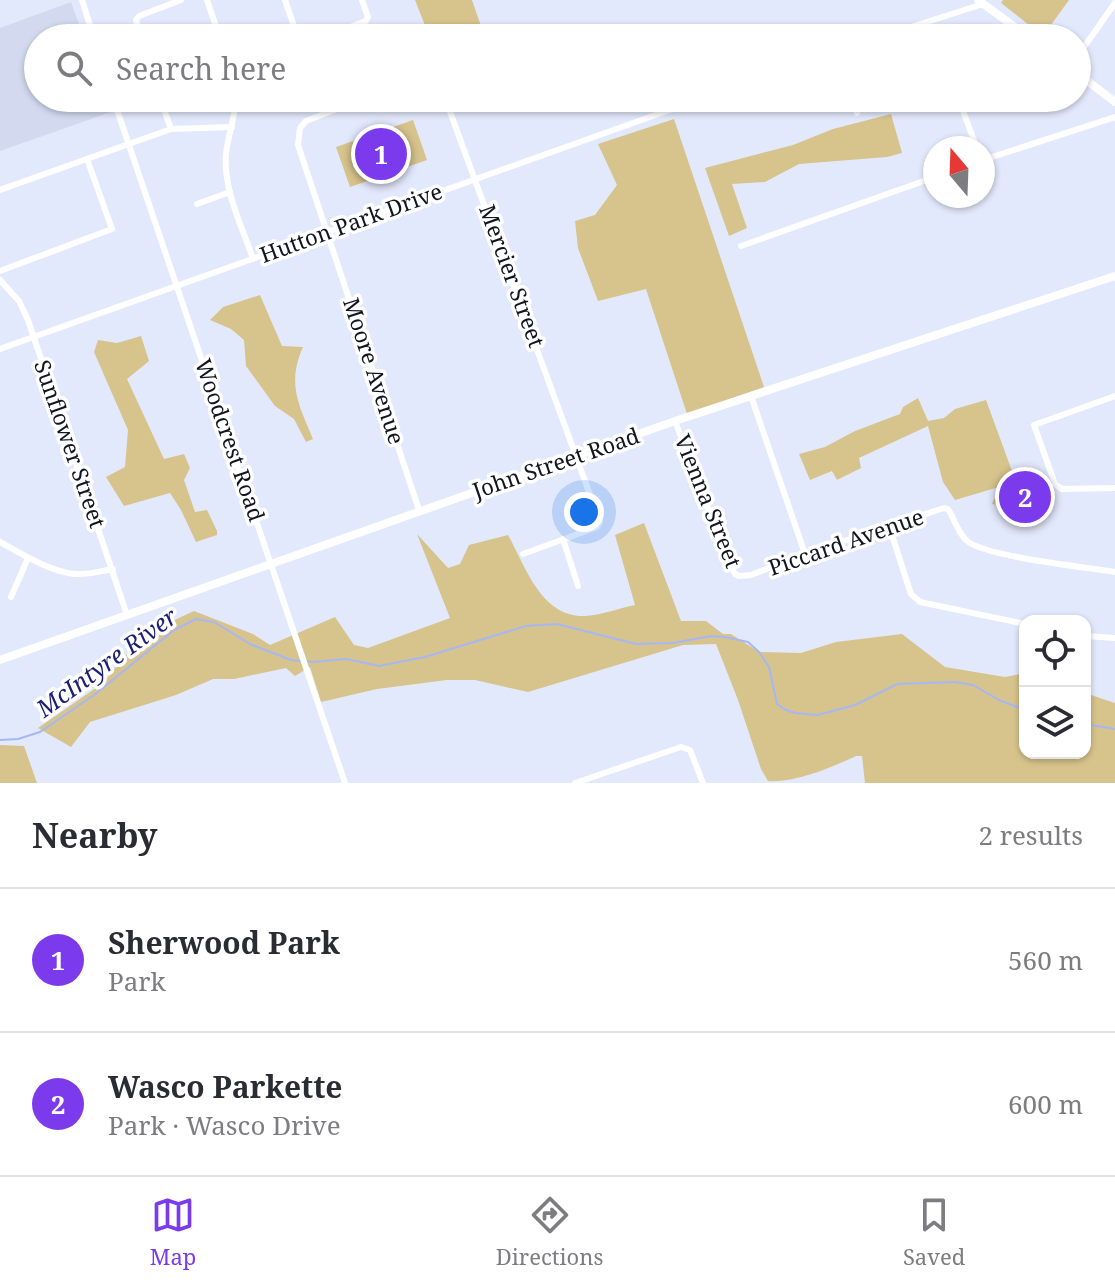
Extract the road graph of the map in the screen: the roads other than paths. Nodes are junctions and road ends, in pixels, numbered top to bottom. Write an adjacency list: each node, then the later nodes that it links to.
1 (82, 0): 8 (street)
2 (181, 0): 9 (street)
3 (207, 0): 10 (street)
4 (285, 0): 11 (street)
5 (362, 0): 12 (street)
6 (980, 2): 13 (street); 14 (main road)
7 (1115, 3): 15 (street)
8 (90, 24)
9 (137, 24)
10 (215, 24)
11 (293, 24)
12 (358, 24)
13 (926, 24)
14 (1011, 24)
15 (1091, 37)
16 (1091, 84): 17 (main road)
17 (1115, 102)
18 (118, 112): 29 (street, Woodcrest Road)
19 (165, 112): 27 (street)
20 (234, 112): 26 (street)
21 (325, 112): 37 (street, Moore Avenue)
22 (450, 112): 32 (street, Mercier Street)
23 (663, 112): 32 (street, Hutton Park Drive)
24 (963, 112): 28 (street)
25 (1115, 117): 30 (street)
26 (232, 127): 27 (street); 35 (street)
27 (171, 129): 29 (street)
28 (972, 136)
29 (128, 144): 31 (street); 43 (street, Woodcrest Road)
30 (995, 156)
31 (87, 159): 34 (street); 40 (street)
32 (476, 178): 37 (street, Hutton Park Drive); 49 (street, Mercier Street)
33 (923, 181): 38 (street)
34 (0, 190)
35 (230, 192): 36 (street); 39 (street)
36 (197, 204)
37 (328, 232): 39 (street, Hutton Park Drive); 51 (street, Moore Avenue)
38 (741, 246)
39 (253, 259): 43 (street, Hutton Park Drive)
40 (0, 271)
41 (1115, 276): 46 (main road, John Street Road)
42 (0, 280): 44 (street, Sunflower Street)
43 (177, 284): 44 (street, Hutton Park Drive); 58 (street, Woodcrest Road)
44 (33, 337): 45 (street, Hutton Park Drive); 59 (street, Sunflower Street)
45 (0, 349)
46 (751, 396): 48 (main road, John Street Road); 56 (street)
47 (1115, 396): 50 (street)
48 (675, 421): 49 (main road, John Street Road); 61 (street, Vienna Street)
49 (577, 455): 51 (main road, John Street Road); 53 (street, Mercier Street)
50 (1115, 488)
51 (419, 510): 58 (main road, John Street Road)
52 (889, 526): 56 (street, Piccard Avenue); 60 (street, Piccard Avenue); 65 (street)
53 (563, 539): 55 (street); 62 (street)
54 (0, 542): 57 (street)
55 (523, 554)
56 (805, 554): 61 (street, Piccard Avenue)
57 (28, 558): 59 (street); 63 (street)
58 (273, 565): 64 (main road, John Street Road); 69 (street, Woodcrest Road)
59 (113, 569): 64 (street, Sunflower Street)
60 (1115, 572)
61 (744, 576)
62 (578, 586)
63 (11, 597)
64 (127, 615): 68 (main road, John Street Road)
65 (1019, 623)
66 (1091, 636): 67 (street)
67 (1115, 638)
68 (0, 660)
69 (345, 783)
70 (575, 783): 71 (street)
71 (703, 783)

